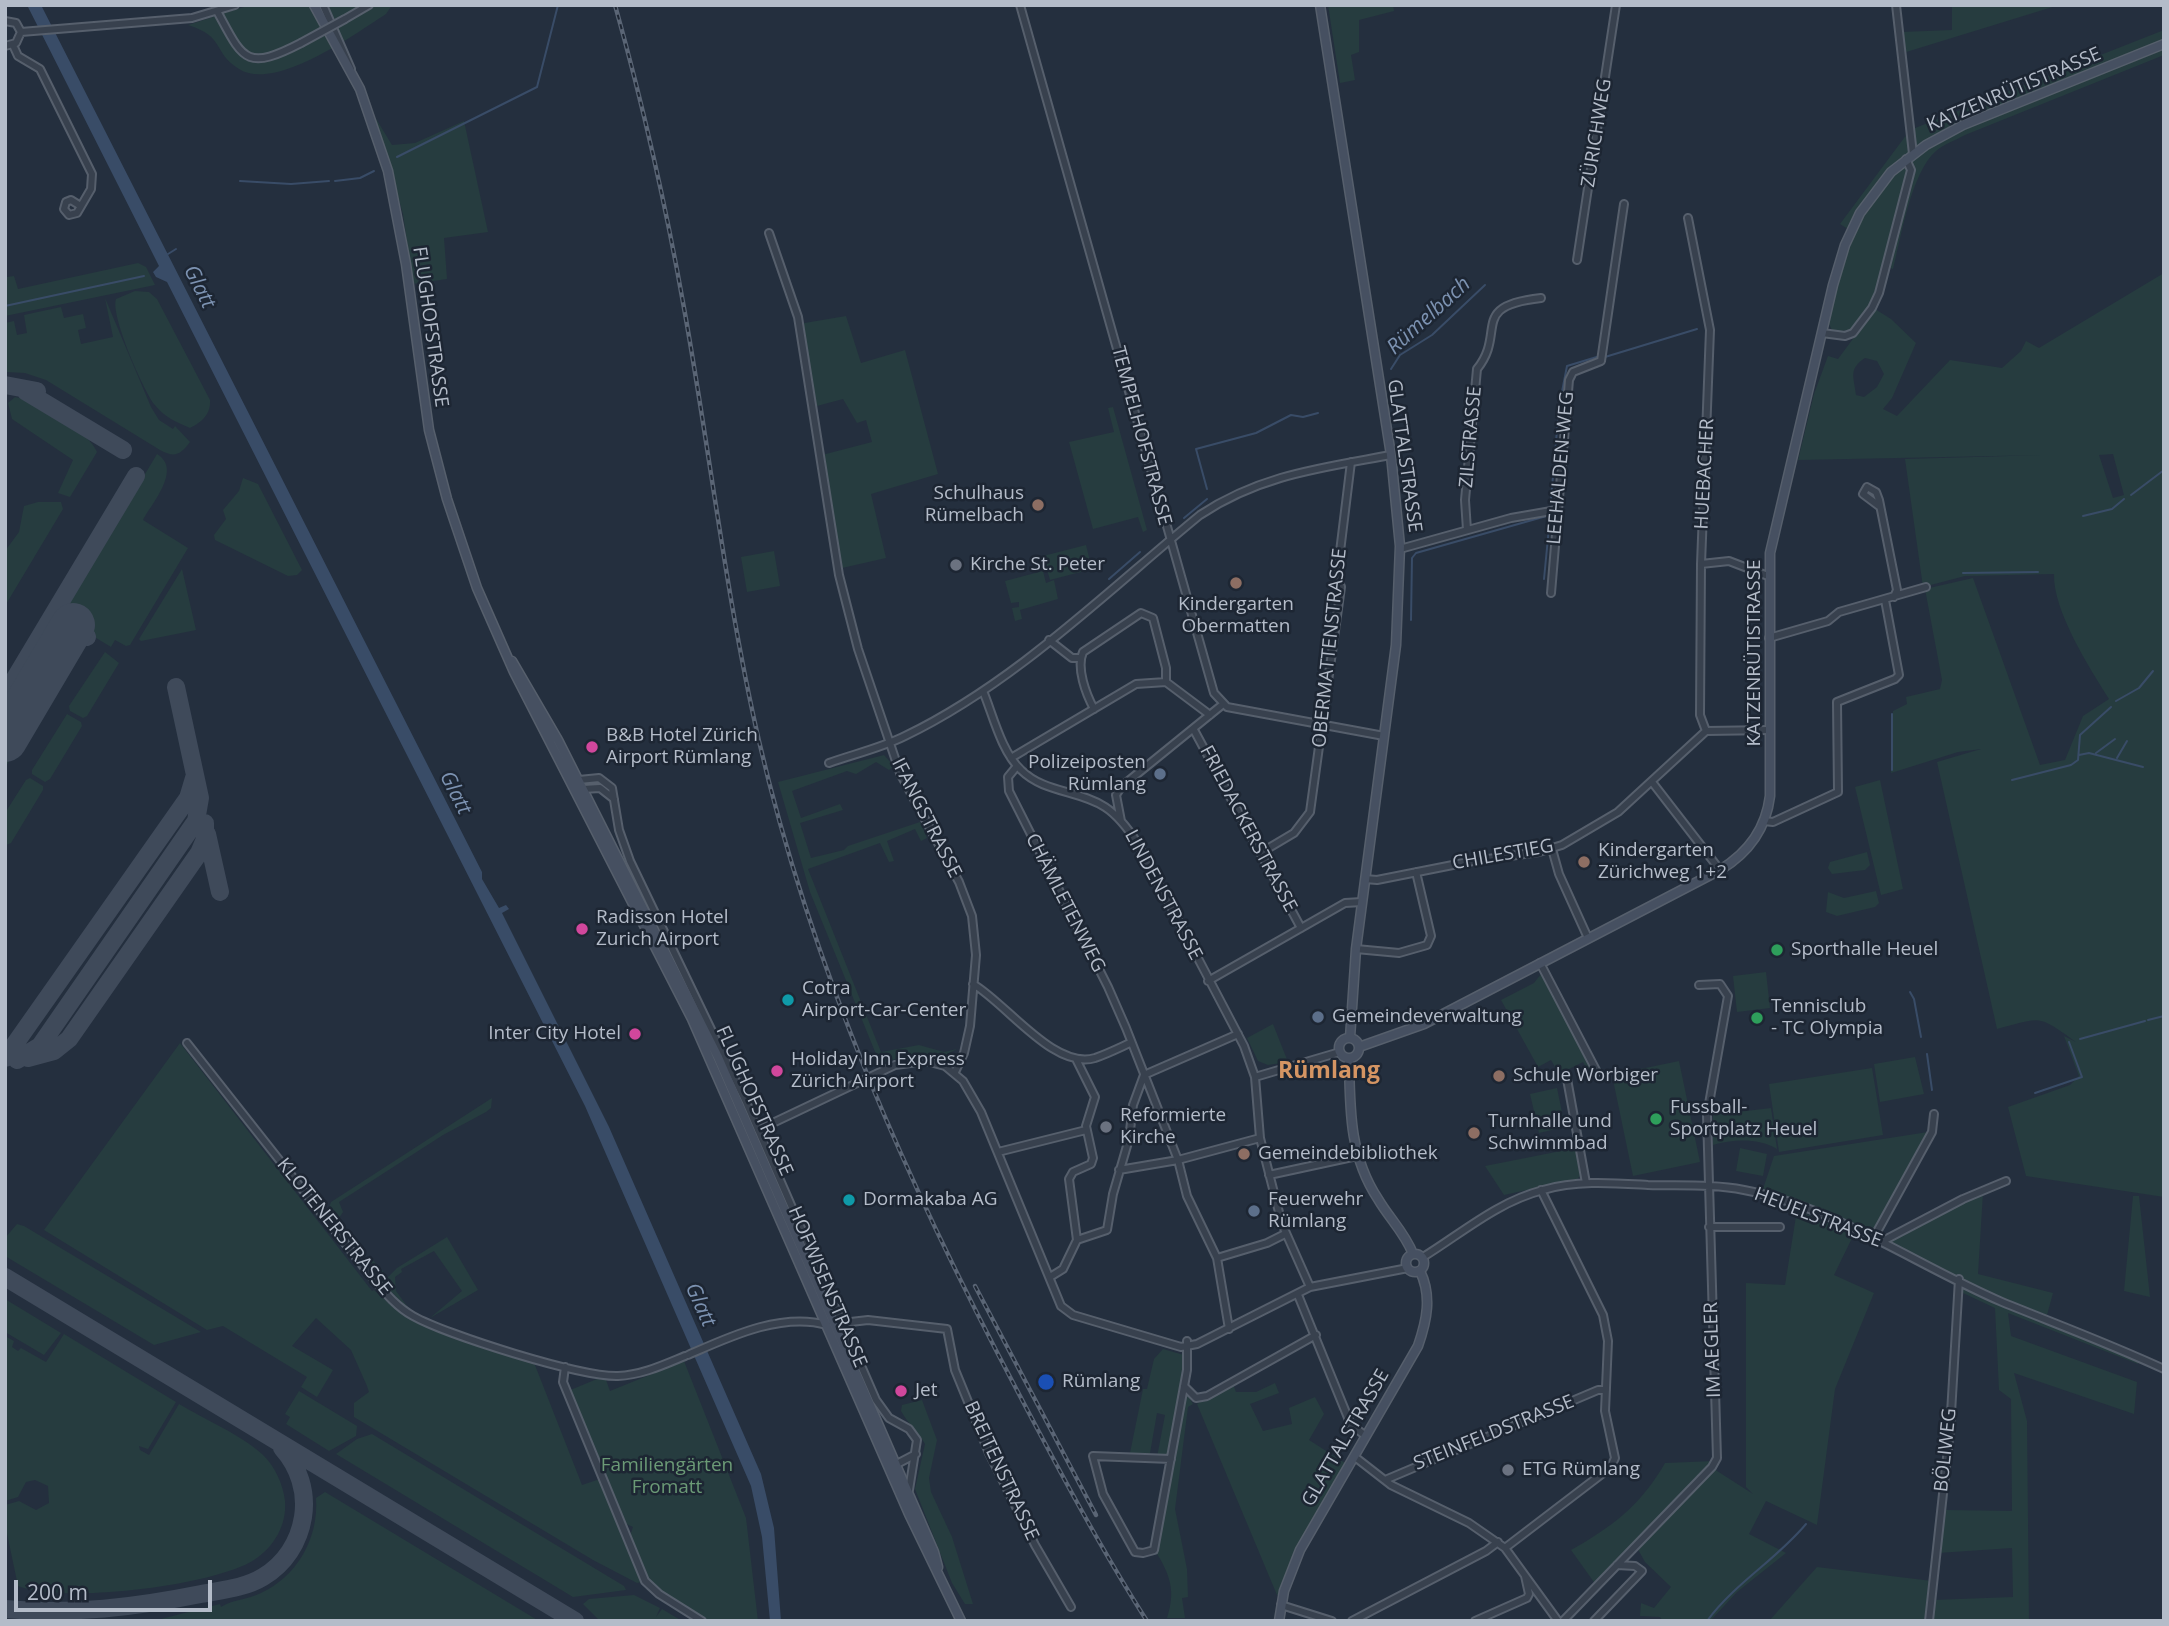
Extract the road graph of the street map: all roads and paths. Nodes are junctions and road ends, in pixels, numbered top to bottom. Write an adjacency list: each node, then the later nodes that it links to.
1 (226, 5): 10 (street)
2 (235, 5): 10 (street)
3 (314, 5): 15 (street, FLUGHOFSTRASSE)
4 (323, 5): 15 (street)
5 (369, 5): 10 (street, bridge)
6 (1020, 5): 29 (street, TEMPELHOFSTRASSE)
7 (1320, 5): 24 (street, GLATTALSTRASSE)
8 (1616, 5): 21 (street, ZÜRICHWEG)
9 (1896, 5): 16 (street)
10 (217, 11): 12 (street)
11 (5, 21): 12 (street)
12 (24, 32): 14 (street)
13 (2164, 44): 16 (street, KATZENRÜTISTRASSE)
14 (9, 45): 18 (street)
15 (353, 74): 55 (street, FLUGHOFSTRASSE)
16 (1910, 156): 23 (street, KATZENRÜTISTRASSE); 23 (street)
17 (1624, 204): 27 (street, LEEHALDEN-WEG)
18 (79, 205)
19 (1688, 218): 31 (street, HUEBACHER)
20 (769, 233): 50 (street, IFANGSTRASSE)
21 (1577, 260)
22 (1541, 298): 28 (street, ZILSTRASSE)
23 (1822, 333): 32 (street, KATZENRÜTISTRASSE)
24 (1391, 455): 25 (street); 30 (street, GLATTALSTRASSE)
25 (1351, 462): 29 (street); 45 (street, OBERMATTENSTRASSE)
26 (1879, 506): 35 (street)
27 (1557, 510): 28 (street); 34 (street, LEEHALDEN-WEG)
28 (1466, 530): 30 (street)
29 (1170, 540): 38 (street); 42 (street, TEMPELHOFSTRASSE)
30 (1400, 549): 49 (street, GLATTALSTRASSE)
31 (1701, 564): 32 (street); 48 (street, HUEBACHER)
32 (1768, 576): 37 (street, KATZENRÜTISTRASSE)
33 (1926, 587): 35 (street)
34 (1551, 593)
35 (1895, 597): 36 (street)
36 (1885, 600): 37 (street); 57 (street)
37 (1769, 638): 47 (street, KATZENRÜTISTRASSE)
38 (1049, 640): 39 (street); 41 (street)
39 (1080, 658): 40 (street); 43 (street)
40 (1166, 682): 43 (street); 44 (street)
41 (983, 691): 50 (street); 51 (street, LINDENSTRASSE)
42 (1222, 705): 44 (street); 45 (street)
43 (1094, 709): 51 (street)
44 (1210, 715): 46 (street)
45 (1323, 726): 49 (street); 59 (street, OBERMATTENSTRASSE)
46 (1194, 730): 56 (street); 59 (street, FRIEDACKERSTRASSE)
47 (1770, 730): 48 (street); 57 (street, KATZENRÜTISTRASSE)
48 (1706, 731): 54 (street, CHILESTIEG)
49 (1384, 736): 62 (street, GLATTALSTRASSE)
50 (889, 743): 52 (street); 69 (street, IFANGSTRASSE)
51 (1011, 758): 53 (street, LINDENSTRASSE)
52 (829, 763)
53 (1017, 766): 56 (street, LINDENSTRASSE); 74 (street, CHÄMLETENWEG)
54 (1652, 782): 58 (street, CHILESTIEG); 60 (street)
55 (579, 786): 85 (street, HOFWISENSTRASSE); 112 (street, FLUGHOFSTRASSE); 128 (street, FLUGHOFSTRASSE)
56 (1121, 821): 68 (street, LINDENSTRASSE)
57 (1764, 821): 60 (street, KATZENRÜTISTRASSE)
58 (1552, 849): 61 (street, CHILESTIEG); 65 (street)
59 (1262, 852): 64 (street, FRIEDACKERSTRASSE)
60 (1720, 870): 65 (street, KATZENRÜTISTRASSE)
61 (1416, 872): 62 (street, CHILESTIEG); 66 (street)
62 (1365, 879): 63 (street, GLATTALSTRASSE)
63 (1362, 902): 64 (street); 66 (street, GLATTALSTRASSE)
64 (1301, 928): 68 (street)
65 (1588, 938): 67 (street, KATZENRÜTISTRASSE)
66 (1356, 949): 72 (street, GLATTALSTRASSE)
67 (1540, 963): 75 (street, KATZENRÜTISTRASSE); 80 (street)
68 (1209, 981): 71 (street, LINDENSTRASSE)
69 (973, 984): 78 (street); 79 (street, IFANGSTRASSE)
70 (1699, 985): 95 (street, IM AEGLER)
71 (1238, 1034): 81 (street); 82 (street, LINDENSTRASSE)
72 (1350, 1038): 75 (street); 76 (street)
73 (187, 1043): 119 (street, KLOTENERSTRASSE)
74 (1130, 1043): 78 (street); 81 (street)
75 (1359, 1047): 77 (street)
76 (1340, 1052): 77 (street); 82 (street)
77 (1349, 1058): 89 (street)
78 (1076, 1059): 86 (street)
79 (955, 1072): 85 (street); 88 (street)
80 (1597, 1072)
81 (1144, 1075): 90 (street); 91 (street)
82 (1255, 1077): 87 (street, LINDENSTRASSE)
83 (1567, 1079): 94 (street)
84 (1934, 1114): 100 (street)
85 (758, 1130): 114 (street, HOFWISENSTRASSE)
86 (1086, 1130): 88 (street); 101 (street)
87 (1260, 1138): 90 (street); 92 (street, LINDENSTRASSE)
88 (998, 1152): 108 (street)
89 (1357, 1156): 92 (street); 103 (street)
90 (1178, 1160): 91 (street); 104 (street)
91 (1119, 1170): 101 (street)
92 (1269, 1175): 99 (street, LINDENSTRASSE)
93 (2006, 1181): 102 (street)
94 (1586, 1183): 95 (street, HEUELSTRASSE); 96 (street, HEUELSTRASSE)
95 (1708, 1187): 97 (street, IM AEGLER); 100 (street, HEUELSTRASSE)
96 (1541, 1190): 105 (street, HEUELSTRASSE); 122 (street)
97 (1709, 1227): 98 (street); 133 (street, IM AEGLER)
98 (1780, 1227)
99 (1285, 1234): 104 (street); 110 (street, LINDENSTRASSE)
100 (1873, 1239): 102 (street, HEUELSTRASSE)
101 (1077, 1240): 108 (street)
102 (1881, 1242): 109 (street, HEUELSTRASSE)
103 (1413, 1254): 105 (street); 106 (street)
104 (1217, 1258): 116 (street)
105 (1423, 1258): 107 (street)
106 (1408, 1268): 107 (street); 110 (street)
107 (1420, 1271): 123 (street, GLATTALSTRASSE)
108 (1050, 1277): 118 (street)
109 (1959, 1279): 120 (street, HEUELSTRASSE); 146 (street, BÖLIWEG)
110 (1310, 1287): 111 (street)
111 (1298, 1295): 116 (street); 117 (street)
112 (815, 1299): 113 (street); 115 (street, FLUGHOFSTRASSE)
113 (806, 1322): 115 (street, KLOTENERSTRASSE); 119 (street, KLOTENERSTRASSE)
114 (842, 1324): 124 (street, HOFWISENSTRASSE); 137 (street, BREITENSTRASSE)
115 (827, 1325): 128 (street, FLUGHOFSTRASSE)
116 (1228, 1329): 118 (street)
117 (1316, 1335): 121 (street); 123 (street)
118 (1188, 1344): 121 (street)
119 (565, 1367): 138 (street)
120 (2164, 1369)
121 (1184, 1386): 126 (street)
122 (1606, 1390): 129 (street, STEINFELDSTRASSE); 132 (street)
123 (1366, 1436): 125 (street, GLATTALSTRASSE)
124 (916, 1454): 127 (street); 128 (street)
125 (1355, 1457): 129 (street); 136 (street, GLATTALSTRASSE)
126 (1171, 1459): 126 (street)
127 (914, 1463): 128 (street); 130 (street)
128 (895, 1469): 130 (street, FLUGHOFSTRASSE); 134 (street, FLUGHOFSTRASSE)
129 (1385, 1480): 131 (street)
130 (910, 1495): 134 (street, FLUGHOFSTRASSE)
131 (1498, 1542): 132 (street); 142 (street)
132 (1505, 1548): 135 (street)
133 (1616, 1565): 144 (street); 145 (street)
134 (939, 1573): 139 (street, FLUGHOFSTRASSE)
135 (1524, 1574): 143 (street); 144 (street)
136 (1282, 1605): 140 (street, GLATTALSTRASSE); 141 (street)
137 (1071, 1607)
138 (702, 1621)
139 (961, 1621)
140 (1279, 1621)
141 (1332, 1621)
142 (1352, 1621)
143 (1475, 1621)
144 (1561, 1621)
145 (1594, 1621)
146 (1928, 1621)

